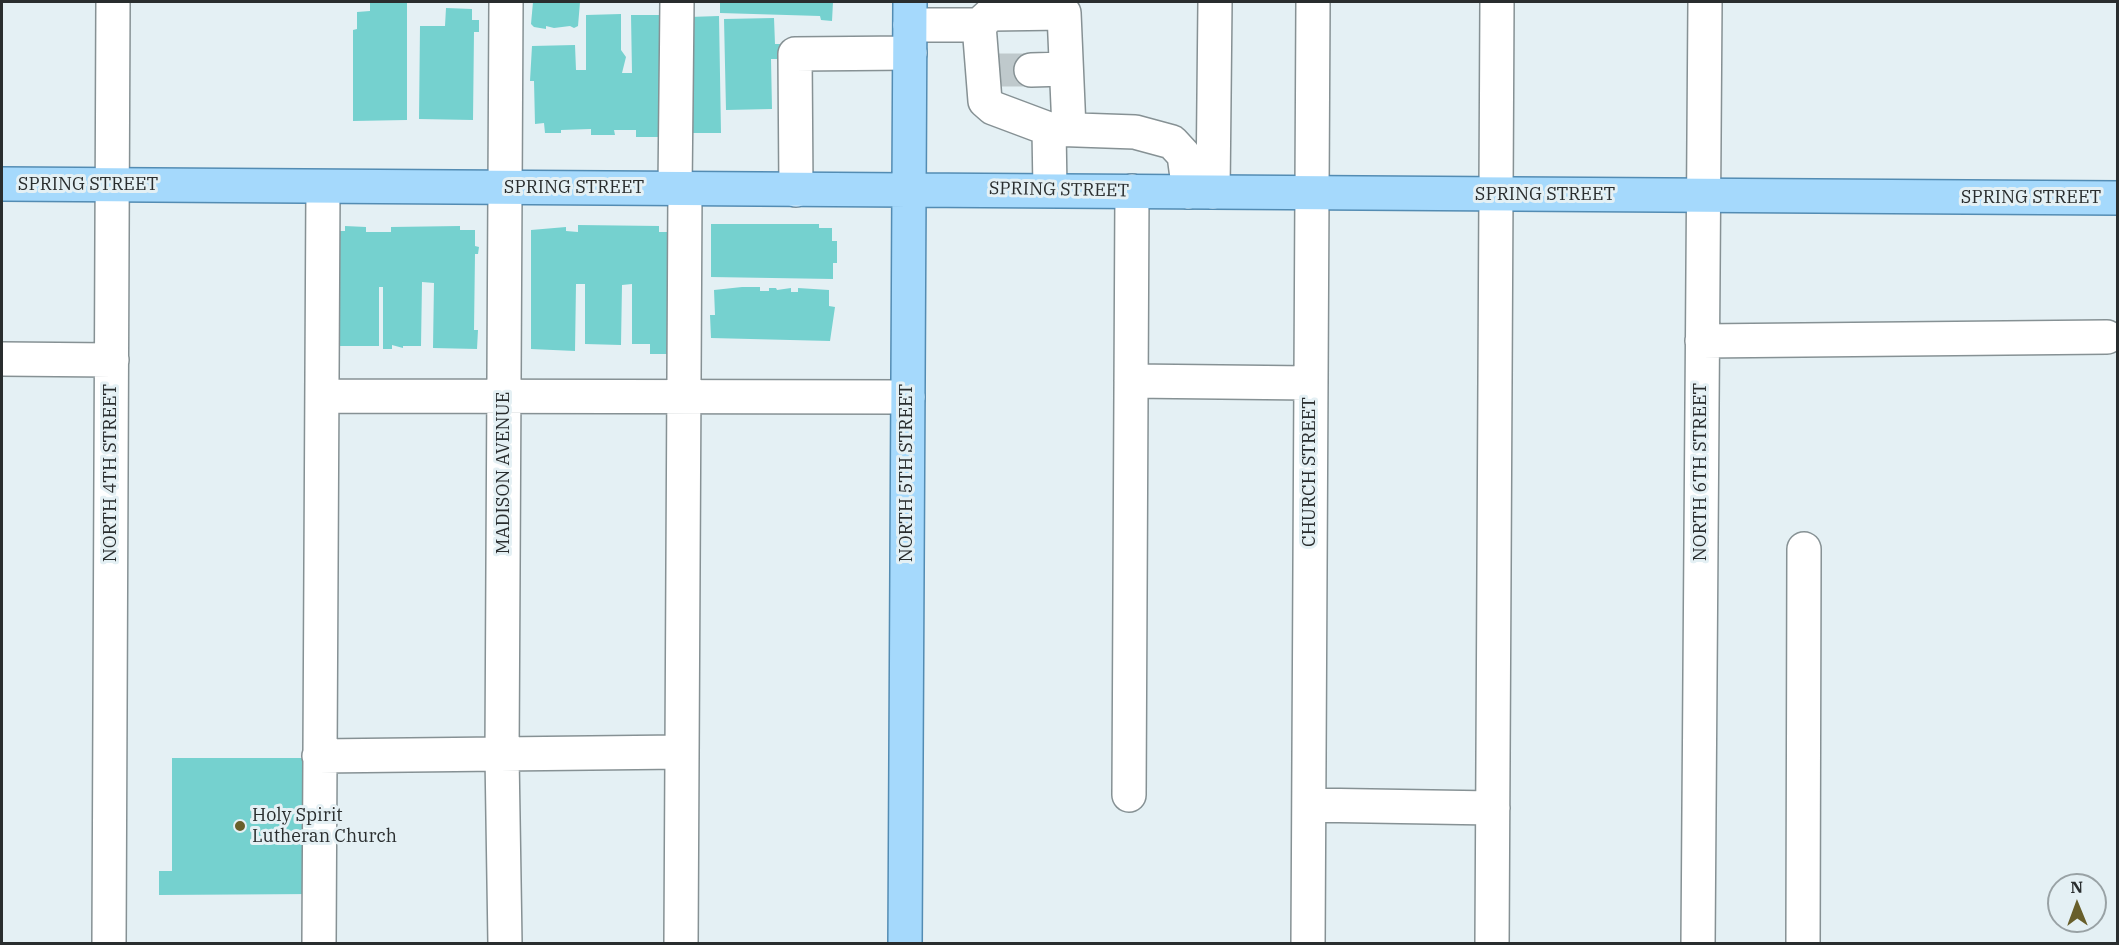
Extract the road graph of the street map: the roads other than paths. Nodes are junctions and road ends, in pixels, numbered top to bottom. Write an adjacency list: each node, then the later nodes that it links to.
1 (113, 2): 14 (street, NORTH 4TH STREET)
2 (506, 2): 16 (street, MADISON AVENUE)
3 (677, 2): 17 (street)
4 (1215, 2): 22 (street)
5 (1313, 2): 23 (street, CHURCH STREET)
6 (1497, 2): 24 (street)
7 (1705, 2): 25 (street, NORTH 6TH STREET)
8 (910, 26): 9 (street); 18 (main road, NORTH 5TH STREET); 19 (street)
9 (979, 26): 10 (street); 12 (street)
10 (1066, 69): 11 (street); 12 (street)
11 (1031, 70)
12 (1059, 129): 20 (street); 22 (street)
13 (2, 184): 14 (main road, SPRING STREET)
14 (112, 185): 15 (main road, SPRING STREET); 30 (street, NORTH 4TH STREET)
15 (323, 187): 16 (main road, SPRING STREET); 33 (street)
16 (505, 187): 17 (main road, SPRING STREET); 34 (street, MADISON AVENUE)
17 (680, 189): 19 (main road, SPRING STREET); 35 (street)
18 (909, 189): 19 (main road, SPRING STREET); 20 (main road, SPRING STREET); 36 (main road, NORTH 5TH STREET)
19 (796, 190)
20 (1050, 190): 21 (main road, SPRING STREET)
21 (1132, 191): 22 (main road, SPRING STREET); 31 (street)
22 (1201, 192): 23 (main road, SPRING STREET)
23 (1312, 193): 24 (main road, SPRING STREET); 32 (street, CHURCH STREET)
24 (1496, 195): 25 (main road, SPRING STREET); 43 (street)
25 (1704, 195): 26 (main road, SPRING STREET); 28 (street, NORTH 6TH STREET)
26 (2118, 198)
27 (2108, 336): 28 (street)
28 (1702, 341): 51 (street, NORTH 6TH STREET)
29 (2, 359): 30 (street)
30 (112, 360): 44 (street, NORTH 4TH STREET)
31 (1131, 381): 32 (street); 41 (street)
32 (1310, 382): 42 (street, CHURCH STREET)
33 (322, 396): 34 (street); 40 (street)
34 (504, 397): 35 (street); 39 (street, MADISON AVENUE)
35 (683, 397): 36 (street); 38 (street)
36 (908, 397): 48 (main road, NORTH 5TH STREET)
37 (1804, 549): 52 (street)
38 (681, 752): 39 (street); 47 (street)
39 (502, 755): 40 (street); 46 (street, MADISON AVENUE)
40 (319, 756): 45 (street)
41 (1129, 795)
42 (1309, 805): 43 (street); 49 (street, CHURCH STREET)
43 (1493, 808): 50 (street)
44 (109, 944)
45 (319, 944)
46 (505, 944)
47 (681, 944)
48 (904, 944)
49 (1308, 944)
50 (1492, 944)
51 (1698, 944)
52 (1803, 944)

